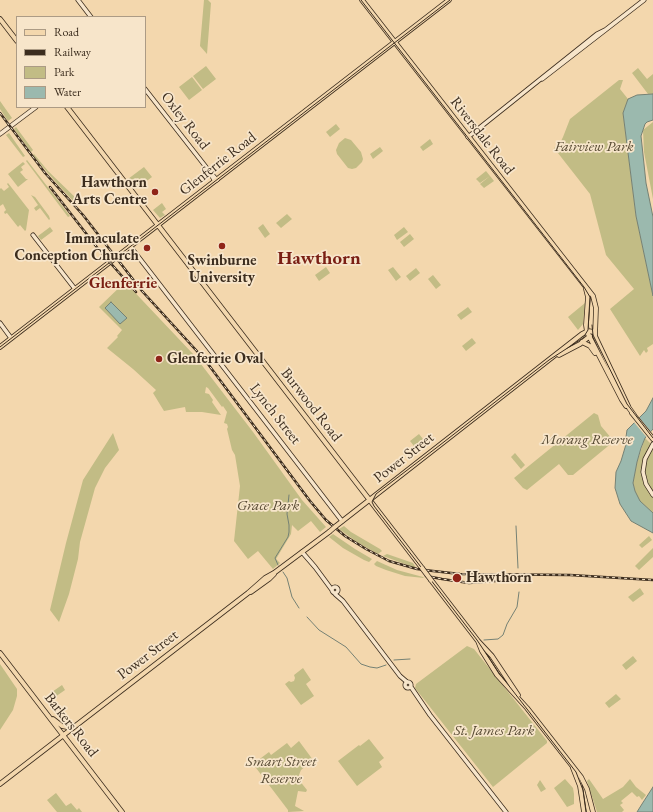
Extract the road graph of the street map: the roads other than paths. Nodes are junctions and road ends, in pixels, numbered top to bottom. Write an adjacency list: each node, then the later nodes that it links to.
1 (78, 0): 5 (street)
2 (362, 0): 8 (main road, Riversdale Road)
3 (449, 0): 8 (main road, Glenferrie Road)
4 (644, 0): 13 (street)
5 (90, 16)
6 (0, 19): 7 (main road)
7 (16, 40)
8 (394, 43): 13 (main road, Riversdale Road); 14 (main road, Glenferrie Road)
9 (146, 90): 14 (street, Oxley Road)
10 (35, 108): 12 (street)
11 (69, 108): 15 (main road, Burwood Road)
12 (0, 134)
13 (467, 136): 18 (main road, Riversdale Road)
14 (216, 180): 15 (main road, Glenferrie Road)
15 (158, 225): 17 (main road, Glenferrie Road); 33 (main road, Burwood Road)
16 (33, 235): 19 (street)
17 (130, 246): 19 (main road, Glenferrie Road); 34 (street, Lynch Street)
18 (584, 286): 21 (main road, Riversdale Road); 22 (main road, Riversdale Road)
19 (75, 289): 24 (main road, Glenferrie Road)
20 (0, 323): 24 (street)
21 (587, 331): 22 (main road); 23 (main road); 27 (main road, Power Street)
22 (594, 332): 23 (main road, Power Street); 29 (main road, Riversdale Road)
23 (589, 336): 25 (main road, Power Street); 28 (main road)
24 (11, 338): 26 (main road, Glenferrie Road)
25 (582, 342): 27 (main road, Power Street); 28 (main road)
26 (0, 347)
27 (548, 362): 33 (main road, Power Street)
28 (602, 362): 29 (main road)
29 (634, 415): 30 (main road)
30 (653, 439)
31 (653, 444): 32 (street)
32 (653, 495)
33 (370, 500): 34 (main road, Power Street); 40 (main road, Burwood Road, bridge)
34 (342, 521): 35 (main road, Power Street, bridge)
35 (303, 551): 38 (main road, Power Street); 43 (street)
36 (0, 653): 37 (main road, Barkers Road)
37 (46, 714): 38 (main road); 39 (main road, Barkers Road)
38 (72, 728): 39 (main road, Power Street)
39 (63, 735): 41 (main road, Power Street); 42 (main road, Barkers Road)
40 (571, 764): 45 (main road, Burwood Road); 46 (main road, Burwood Road)
41 (0, 784)
42 (122, 812)
43 (505, 812)
44 (579, 812): 45 (main road)
45 (585, 812)
46 (593, 812)

